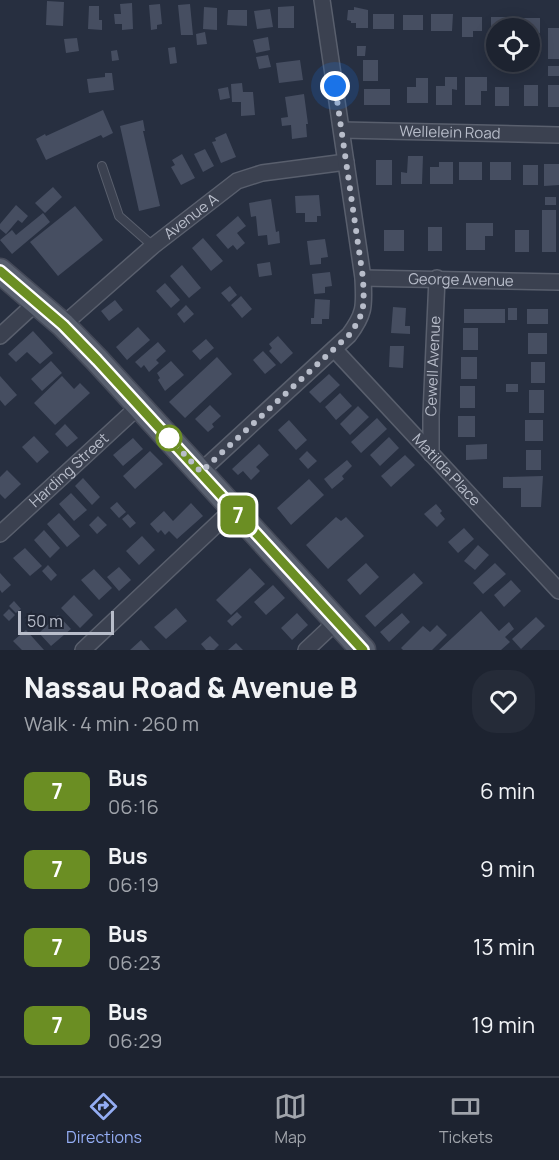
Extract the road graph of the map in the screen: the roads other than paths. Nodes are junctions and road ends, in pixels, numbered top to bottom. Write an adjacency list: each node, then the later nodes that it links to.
1 (322, 0): 2 (street)
2 (342, 130): 3 (street, Wellelein Road); 4 (street)
3 (559, 135)
4 (346, 162): 6 (street, Avenue A); 8 (street)
5 (102, 166): 6 (lane)
6 (153, 246): 12 (street, Avenue A)
7 (0, 271): 11 (main road)
8 (363, 278): 9 (street, George Avenue); 14 (street)
9 (437, 278): 10 (street, George Avenue); 16 (street, Cewell Avenue)
10 (559, 282)
11 (37, 302): 12 (main road); 13 (street)
12 (63, 325): 15 (main road)
13 (0, 336)
14 (334, 349): 16 (street, Matilda Place); 17 (street)
15 (139, 406): 17 (main road); 19 (street, Harding Street)
16 (430, 454): 20 (street, Matilda Place)
17 (201, 472): 18 (main road)
18 (233, 509): 21 (main road); 22 (street)
19 (0, 534)
20 (559, 591)
21 (336, 622): 23 (street); 24 (main road)
22 (84, 650)
23 (306, 650)
24 (362, 650)

